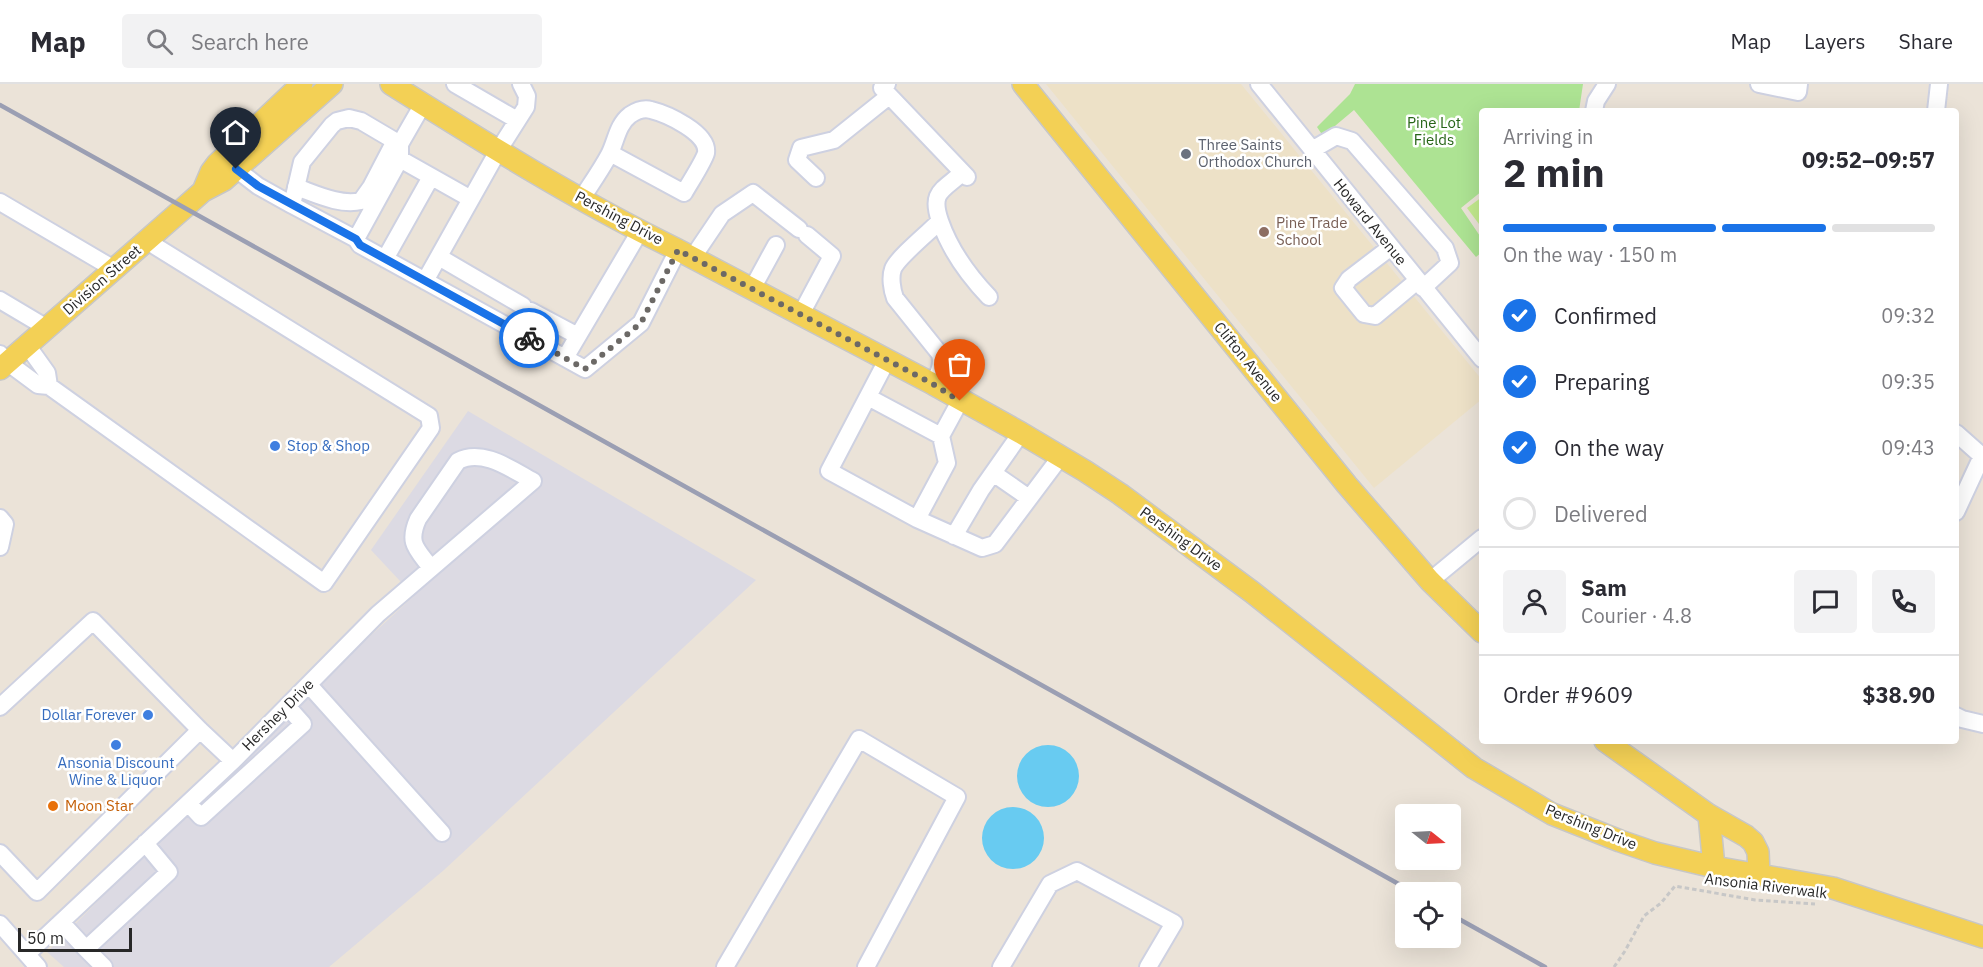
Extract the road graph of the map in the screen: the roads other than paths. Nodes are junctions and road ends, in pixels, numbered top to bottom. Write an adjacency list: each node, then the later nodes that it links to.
1 (302, 84): 25 (main road, Division Street)
2 (332, 84): 21 (main road, Division Street)
3 (391, 84): 13 (main road, Pershing Drive)
4 (455, 84): 16 (street)
5 (521, 84): 16 (street)
6 (1023, 84): 71 (main road, Clifton Avenue)
7 (1258, 84): 18 (street, Howard Avenue)
8 (1607, 84): 14 (street)
9 (1759, 84): 10 (street)
10 (1799, 84)
11 (1939, 84): 15 (street)
12 (888, 90): 23 (street); 30 (street)
13 (423, 104): 17 (street); 19 (main road, Pershing Drive)
14 (1595, 108)
15 (1936, 108)
16 (517, 120): 19 (street)
17 (398, 148): 22 (street); 24 (street); 24 (street); 32 (street)
18 (1312, 150): 35 (street, Howard Avenue); 41 (street)
19 (498, 152): 26 (main road, Pershing Drive); 27 (street)
20 (610, 153): 20 (street); 26 (street)
21 (236, 169): 25 (main road, Division Street); 29 (street)
22 (431, 177): 27 (street); 38 (street)
23 (816, 178)
24 (296, 187): 29 (street)
25 (203, 191): 33 (main road, Division Street)
26 (582, 198): 31 (main road, Pershing Drive)
27 (471, 199): 37 (street)
28 (0, 201): 39 (street)
29 (292, 205): 32 (street)
30 (940, 221): 43 (street); 53 (street)
31 (640, 231): 36 (main road, Pershing Drive); 47 (street)
32 (356, 239): 38 (street)
33 (147, 240): 39 (main road, Division Street); 54 (street)
34 (777, 245): 42 (street)
35 (1390, 247): 41 (street, Howard Avenue); 41 (street)
36 (686, 254): 42 (main road, Pershing Drive); 45 (street); 50 (street)
37 (439, 257): 40 (street); 47 (street)
38 (385, 259): 40 (street)
39 (114, 269): 46 (main road, Division Street)
40 (425, 281): 50 (street)
41 (1420, 284): 49 (street, Howard Avenue)
42 (752, 289): 45 (main road, Pershing Drive)
43 (989, 297)
44 (0, 300): 46 (street)
45 (801, 314): 51 (main road, Pershing Drive)
46 (46, 328): 48 (main road, Division Street)
47 (578, 336): 50 (street)
48 (27, 345): 52 (main road, Division Street); 54 (street)
49 (1479, 355)
50 (565, 358)
51 (887, 360): 53 (main road, Pershing Drive); 55 (street)
52 (2, 362): 54 (street)
53 (933, 384): 56 (main road, Pershing Drive)
54 (49, 386)
55 (868, 397): 58 (street); 66 (street)
56 (960, 401): 57 (main road, Pershing Drive); 58 (street)
57 (1021, 433): 60 (main road, Pershing Drive); 62 (street)
58 (941, 436): 66 (street)
59 (1959, 436): 61 (street)
60 (1061, 456): 63 (street); 87 (main road, Pershing Drive)
61 (1983, 457): 64 (street)
62 (993, 473): 63 (street); 67 (street)
63 (1029, 498): 67 (street)
64 (1959, 506)
65 (0, 518): 69 (street)
66 (917, 519): 67 (street)
67 (954, 536)
68 (1479, 540): 71 (street)
69 (0, 547)
70 (431, 568): 70 (street, Hershey Drive); 73 (street, Hershey Drive)
71 (1430, 581): 72 (main road, Clifton Avenue)
72 (1479, 629)
73 (309, 685): 74 (street, Hershey Drive); 84 (street)
74 (287, 706): 80 (street, Hershey Drive); 81 (street)
75 (0, 707): 78 (street)
76 (1959, 718): 77 (street)
77 (1983, 724)
78 (200, 730): 80 (street); 86 (street)
79 (1609, 744): 83 (main road)
80 (235, 758): 81 (street); 82 (street, Hershey Drive)
81 (252, 771): 82 (street)
82 (188, 803): 85 (street, Hershey Drive)
83 (1709, 815): 87 (main road); 88 (main road)
84 (442, 833)
85 (145, 843): 89 (street, Hershey Drive); 92 (street)
86 (0, 853)
87 (1714, 867): 88 (main road, Pershing Drive)
88 (1759, 875): 91 (main road, Pershing Drive)
89 (61, 922): 92 (street); 93 (street, Hershey Drive)
90 (0, 924): 93 (street)
91 (1983, 937)
92 (86, 949): 95 (street)
93 (27, 954): 94 (street)
94 (38, 967)
95 (104, 967)
96 (725, 967): 97 (street)
97 (866, 967)
98 (1001, 967): 99 (street)
99 (1148, 967)

